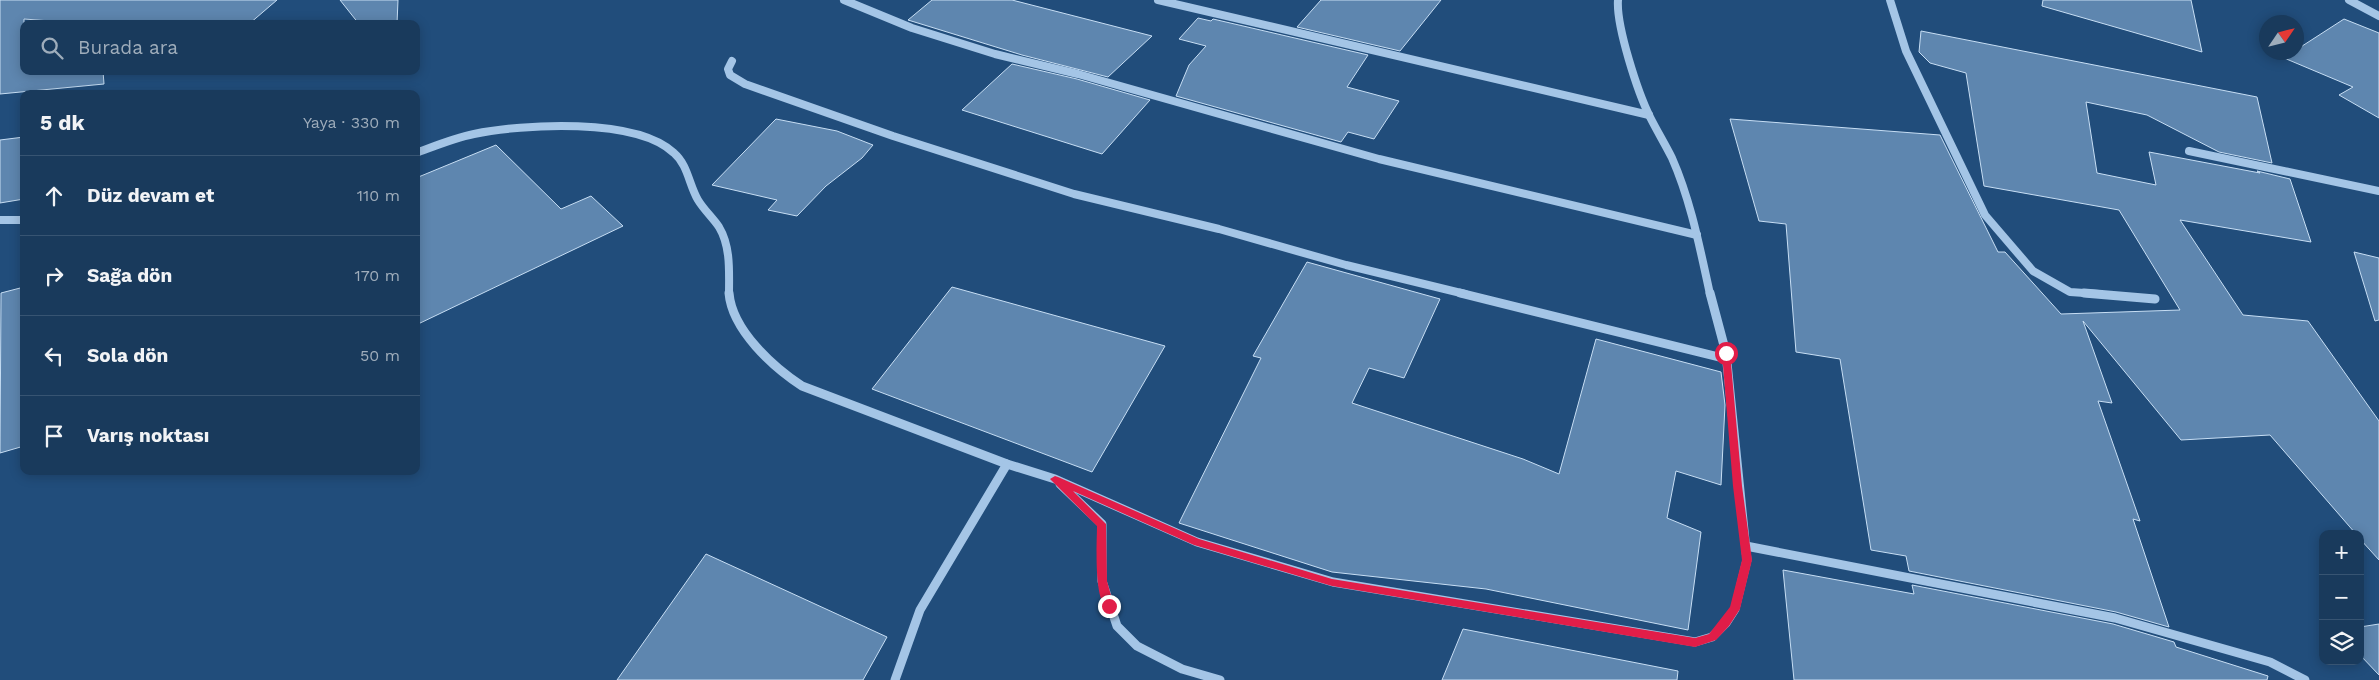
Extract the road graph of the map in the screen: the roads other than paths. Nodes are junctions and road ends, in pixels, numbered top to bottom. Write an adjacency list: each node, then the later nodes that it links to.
1 (844, 0): 14 (lane)
2 (1158, 0): 8 (lane)
3 (1618, 0): 8 (lane)
4 (1890, 0): 15 (lane)
5 (2349, 0): 6 (lane)
6 (2376, 14)
7 (732, 60): 16 (lane)
8 (1649, 116): 14 (lane)
9 (2189, 151): 11 (lane)
10 (420, 152): 17 (lane)
11 (2379, 191)
12 (0, 220): 13 (lane)
13 (20, 220)
14 (1697, 235): 16 (lane)
15 (2155, 299)
16 (1727, 359): 19 (lane)
17 (1007, 464): 18 (lane); 20 (lane)
18 (1055, 479): 19 (lane); 21 (lane)
19 (1746, 546): 22 (lane)
20 (894, 680)
21 (1220, 680)
22 (2305, 680)

